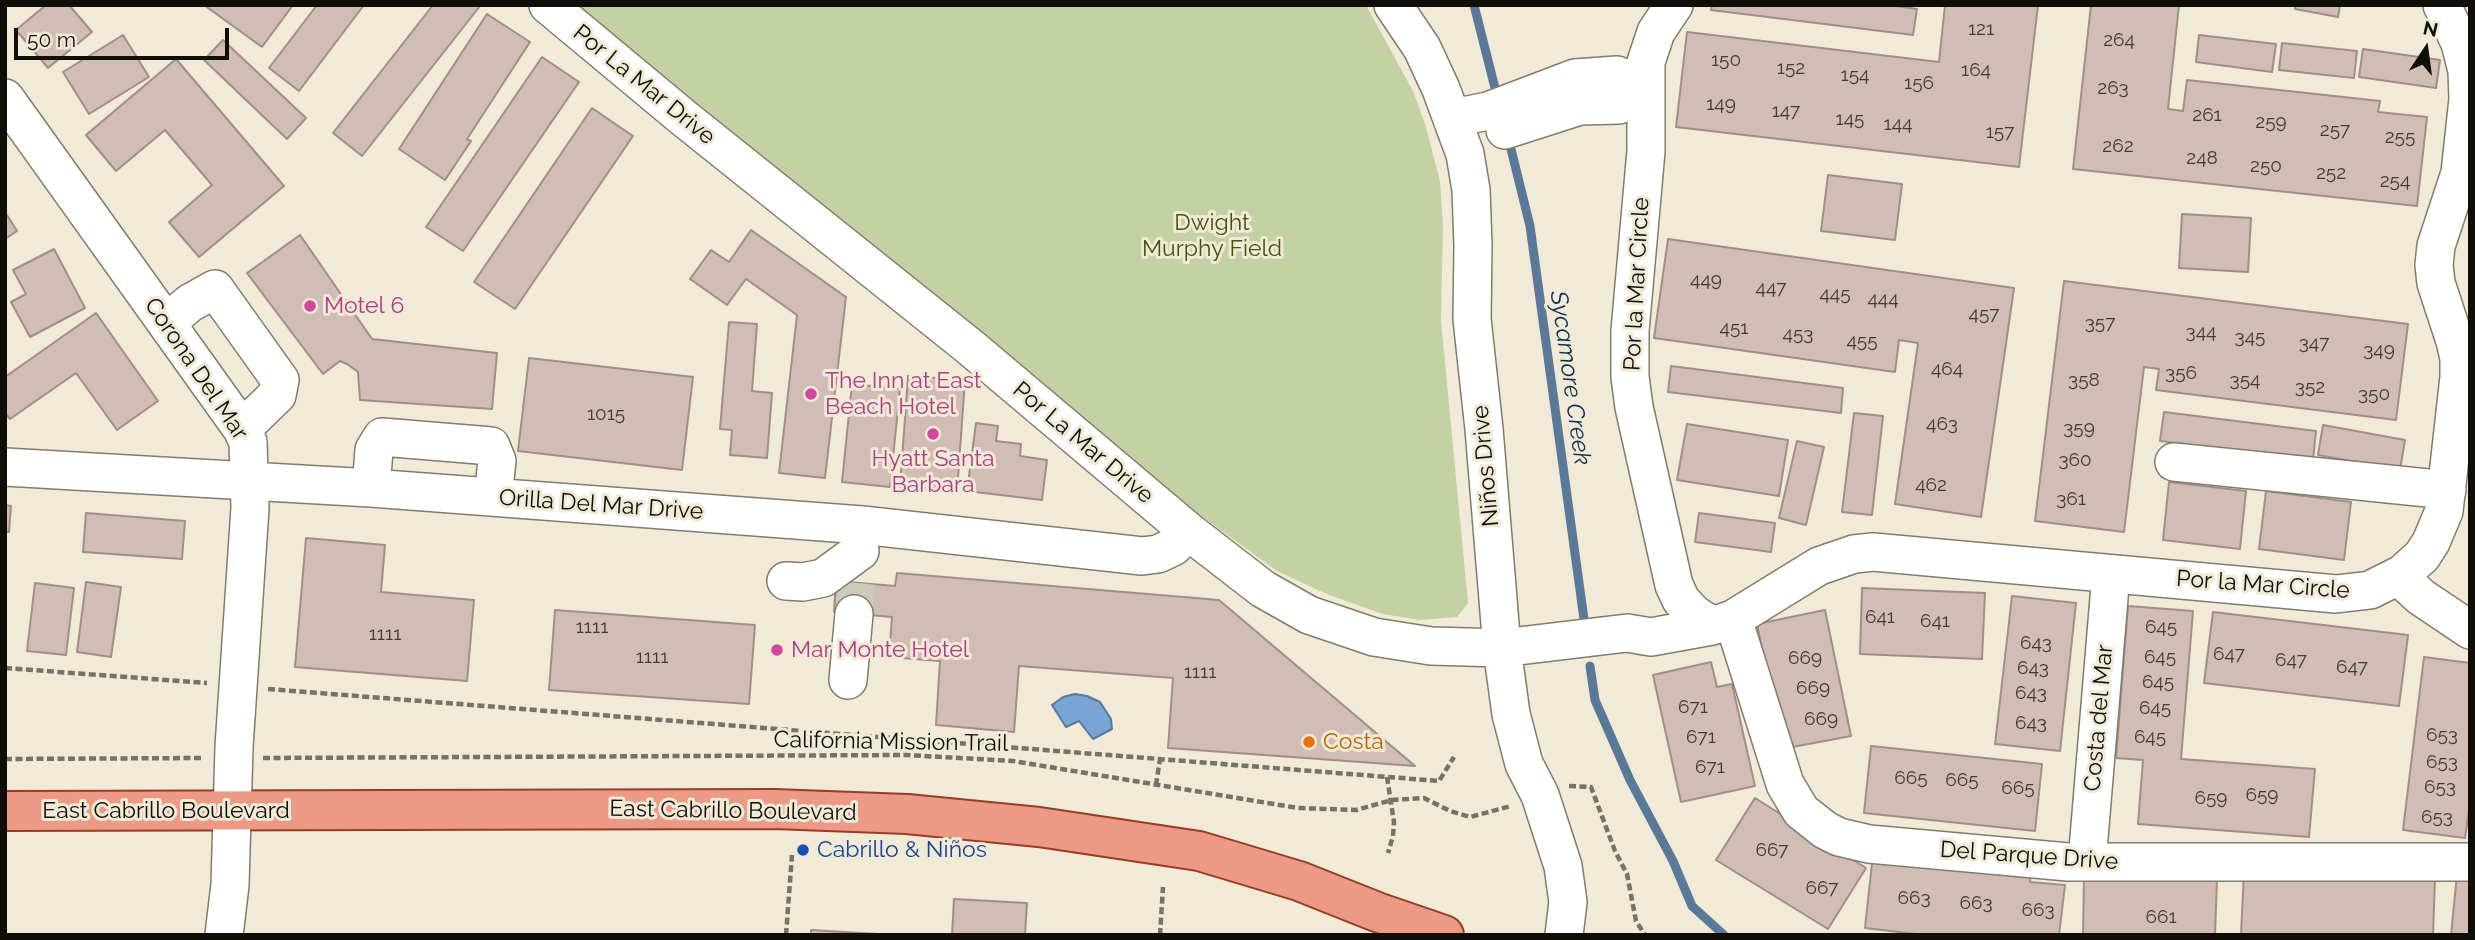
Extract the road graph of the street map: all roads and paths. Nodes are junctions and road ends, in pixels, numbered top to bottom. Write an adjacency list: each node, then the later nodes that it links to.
1 (548, 5): 16 (street, Por La Mar Drive)
2 (1393, 5): 7 (street, Niños Drive)
3 (1674, 5): 5 (street, Por la Mar Circle)
4 (2442, 5): 14 (street, Por la Mar Circle)
5 (1646, 89): 7 (street); 17 (street, Por la Mar Circle)
6 (5, 99): 8 (street, Corona Del Mar)
7 (1458, 132): 24 (street, Niños Drive)
8 (166, 323): 9 (street, Corona Del Mar); 9 (street)
9 (242, 429): 12 (street, Corona Del Mar)
10 (2174, 462): 14 (street)
11 (5, 467): 12 (street, Orilla Del Mar Drive)
12 (250, 481): 13 (street, Orilla Del Mar Drive); 39 (street, Corona Del Mar)
13 (371, 488): 15 (street, Orilla Del Mar Drive); 15 (street)
14 (2447, 490): 20 (street, Por la Mar Circle)
15 (493, 497): 18 (street, Orilla Del Mar Drive)
16 (1188, 531): 18 (street, Orilla Del Mar Drive); 24 (street, Por La Mar Drive)
17 (1669, 559): 21 (street, Por la Mar Circle); 23 (street)
18 (854, 574): 18 (street); 26 (street)
19 (2111, 574): 20 (street, Por la Mar Circle); 21 (street, Por la Mar Circle); 43 (street, Costa del Mar)
20 (2402, 574): 22 (street)
21 (1723, 623): 23 (street, Por la Mar Circle); 43 (street, Del Parque Drive)
22 (2470, 630)
23 (1625, 634): 24 (street, Por la Mar Circle)
24 (1502, 648): 50 (street, Niños Drive)
25 (5, 668): 27 (path)
26 (848, 680)
27 (208, 683)
28 (266, 689): 33 (path)
29 (1454, 757): 34 (path)
30 (204, 758): 32 (path)
31 (257, 758): 35 (path, California Mission Trail)
32 (5, 759)
33 (1160, 759): 34 (path); 35 (path)
34 (1387, 777): 37 (path)
35 (1156, 785): 37 (path, California Mission Trail)
36 (1562, 788): 51 (path)
37 (1392, 800): 38 (path, California Mission Trail); 41 (path)
38 (1514, 805)
39 (233, 810): 40 (main road, East Cabrillo Boulevard); 46 (street, Corona Del Mar); 49 (main road, East Cabrillo Boulevard)
40 (5, 811)
41 (1388, 853)
42 (792, 855): 47 (path)
43 (2087, 862): 44 (street, Del Parque Drive)
44 (2470, 862)
45 (1163, 887): 48 (path)
46 (225, 935)
47 (786, 935)
48 (1160, 935)
49 (1444, 935)
50 (1564, 935)
51 (1645, 935)

